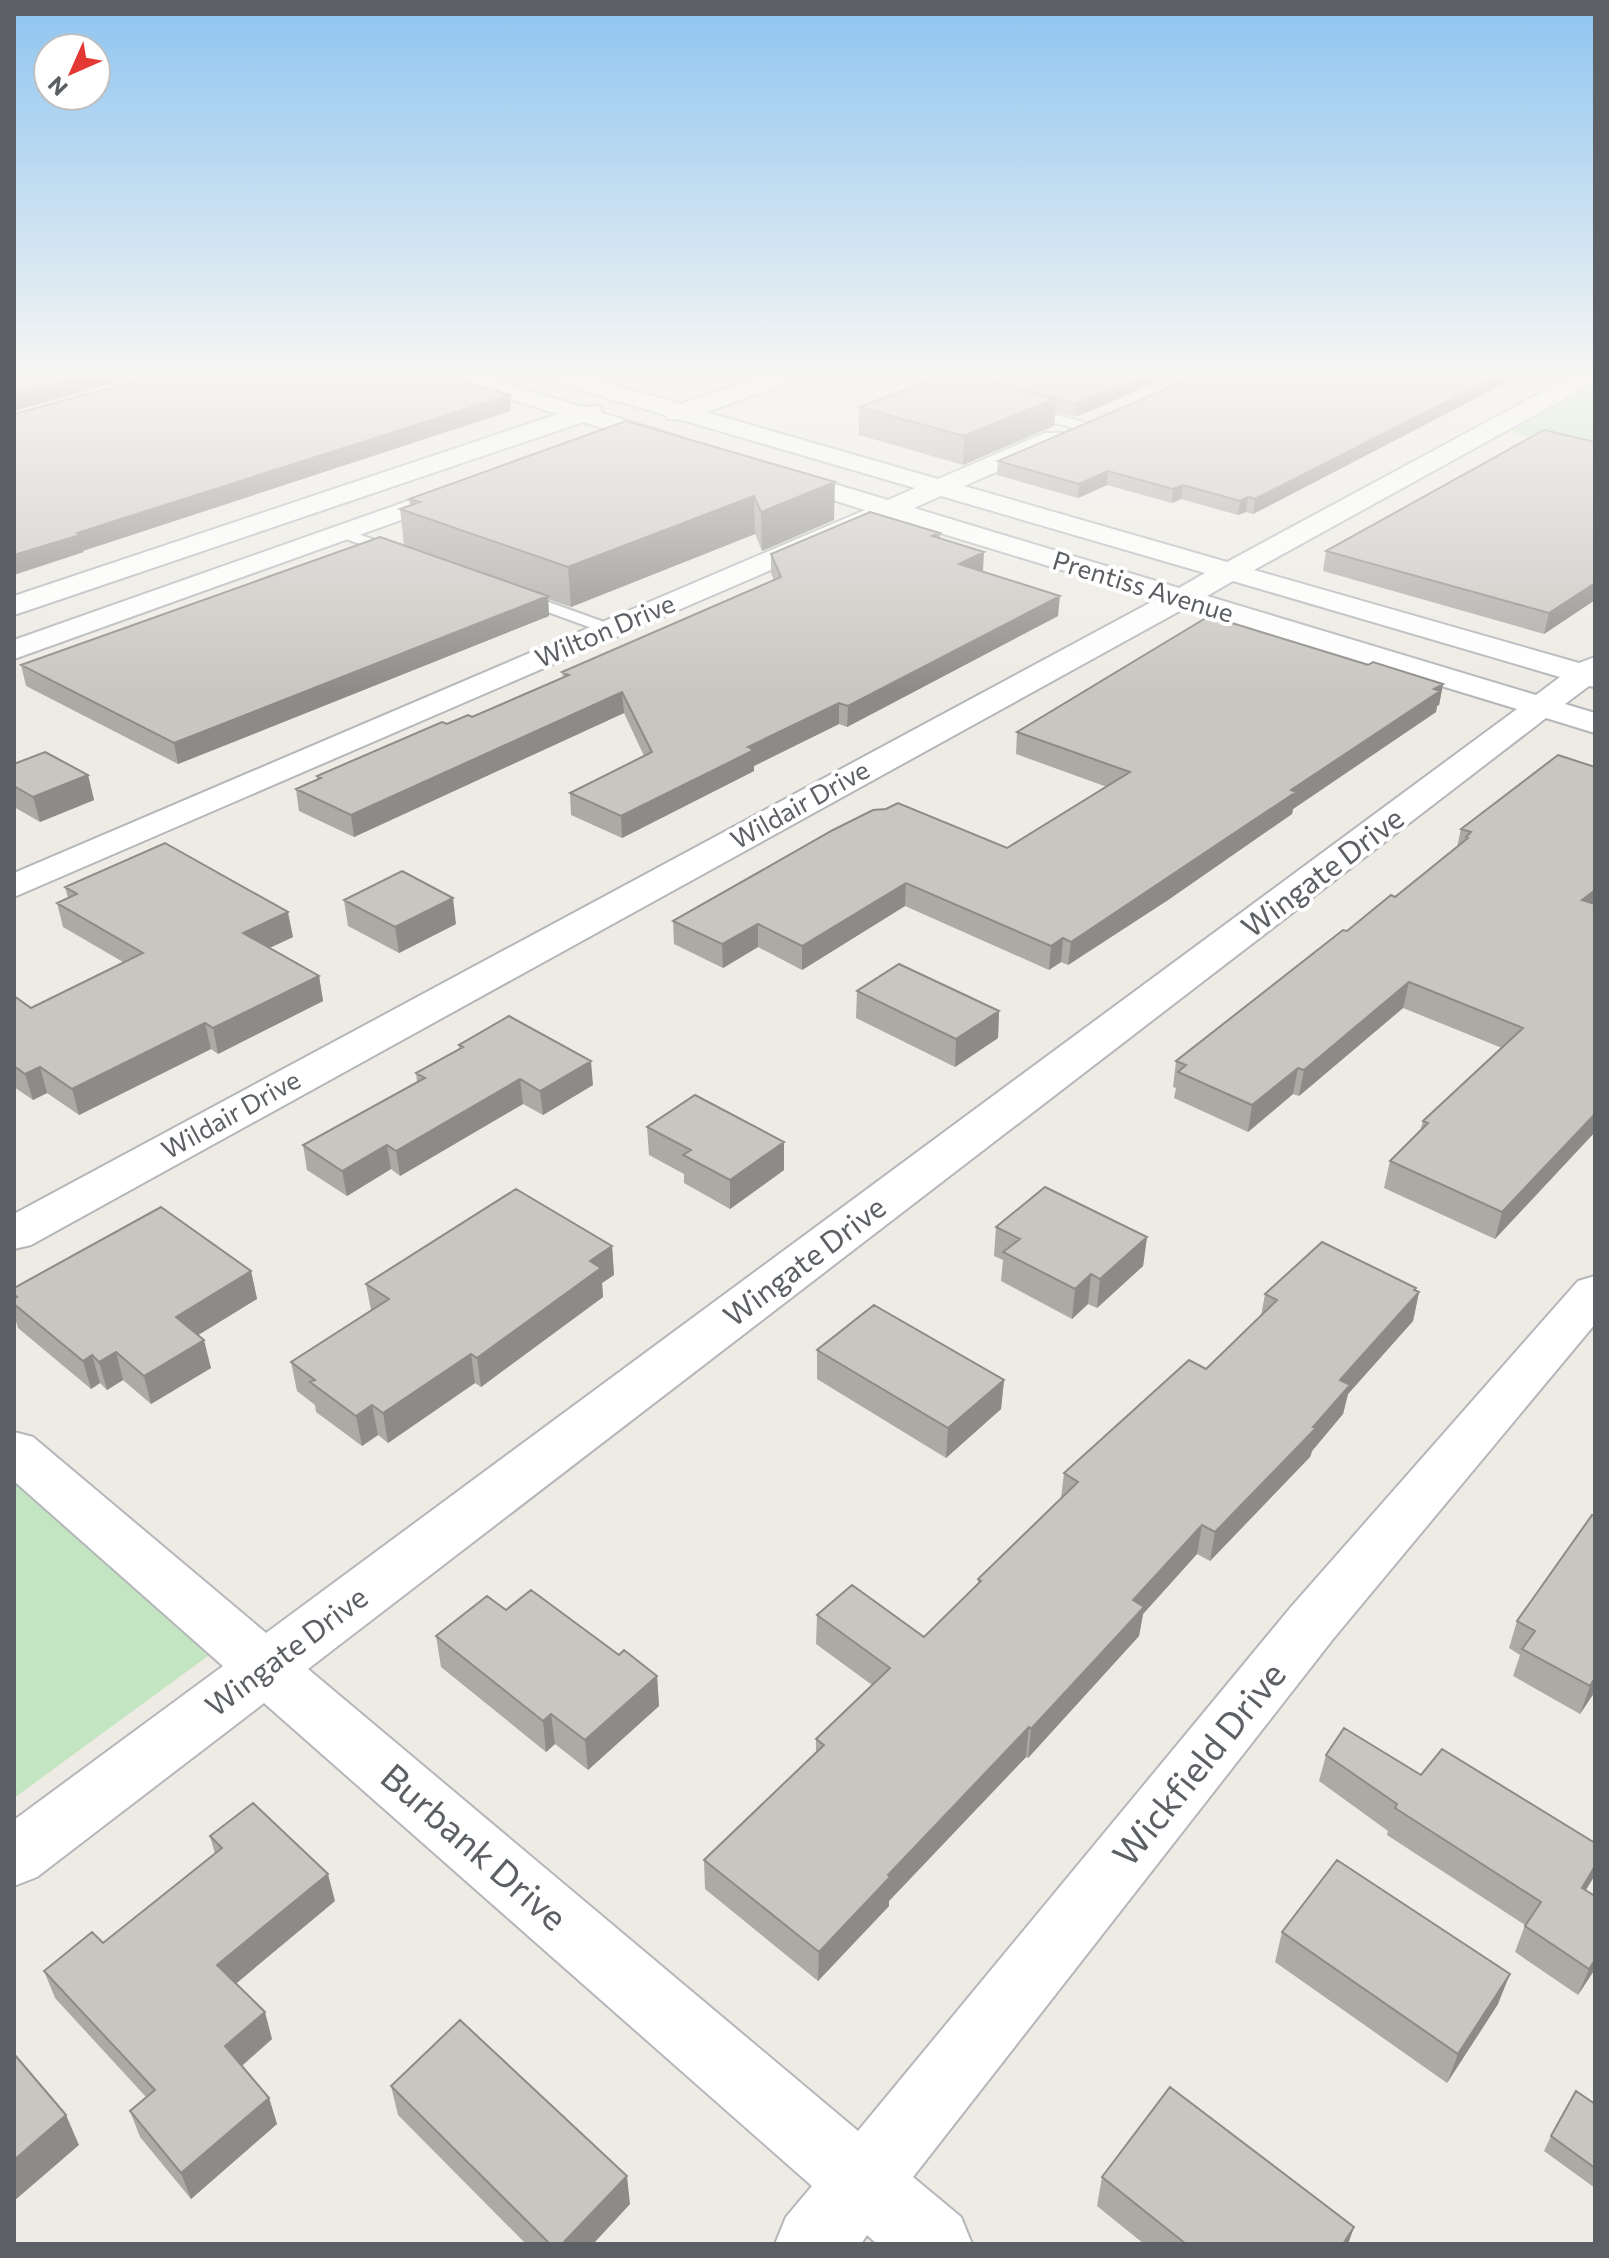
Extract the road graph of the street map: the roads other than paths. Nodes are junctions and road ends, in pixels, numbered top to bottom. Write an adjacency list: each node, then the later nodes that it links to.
1 (381, 482): 14 (street)
2 (801, 482): 8 (street, Prentiss Avenue)
3 (925, 482): 7 (street, Prentiss Avenue)
4 (946, 482): 7 (street, Wilton Drive)
5 (1392, 482): 11 (street, Wildair Drive)
6 (475, 486): 9 (street)
7 (937, 486): 8 (street, Wilton Drive); 11 (street, Prentiss Avenue)
8 (887, 509): 13 (street, Prentiss Avenue); 15 (street, Wilton Drive)
9 (343, 533): 10 (lane); 16 (street)
10 (405, 555)
11 (1228, 571): 13 (street, Wildair Drive); 17 (street, Prentiss Avenue)
12 (506, 592): 15 (lane)
13 (1179, 598): 18 (street, Prentiss Avenue); 21 (street, Wildair Drive)
14 (14, 606)
15 (609, 629): 20 (street, Wilton Drive)
16 (14, 650)
17 (1591, 673): 18 (street, Wingate Drive)
18 (1542, 707): 19 (street, Prentiss Avenue); 24 (street, Wingate Drive)
19 (1595, 723)
20 (14, 886)
21 (14, 1234)
22 (1595, 1292): 26 (street, Wickfield Drive)
23 (14, 1451): 24 (street, Burbank Drive)
24 (266, 1668): 25 (street, Wingate Drive); 26 (street, Burbank Drive)
25 (14, 1857)
26 (864, 2183): 27 (street, Wickfield Drive); 28 (street, Burbank Drive)
27 (813, 2244)
28 (934, 2244)

